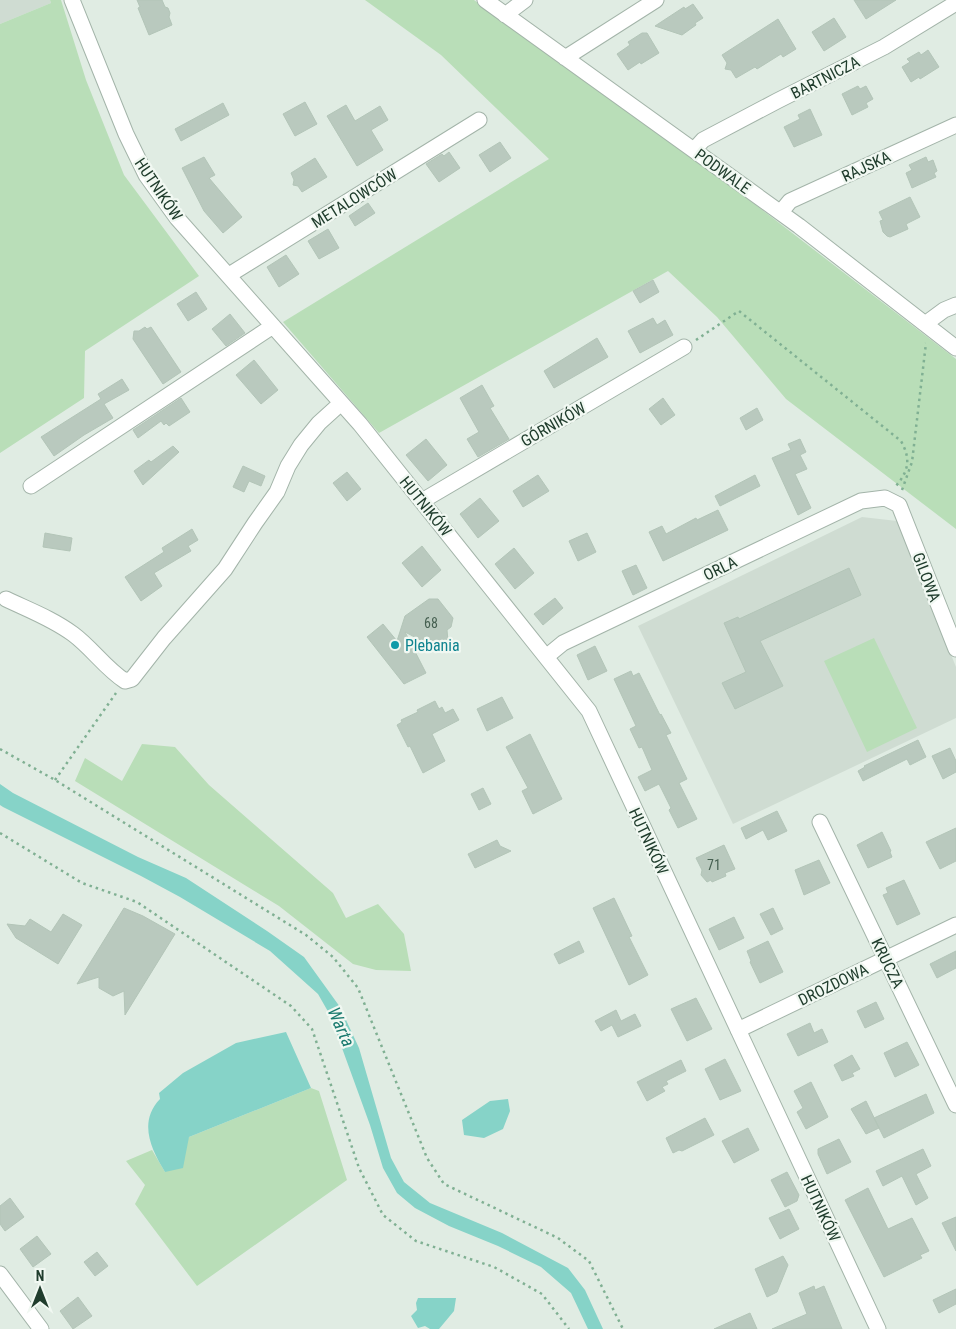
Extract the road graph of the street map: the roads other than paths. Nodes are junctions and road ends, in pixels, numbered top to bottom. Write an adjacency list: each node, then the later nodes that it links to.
1 (72, 0): 12 (street, HUTNIKÓW)
2 (485, 0): 6 (street, PODWALE)
3 (525, 0): 6 (street)
4 (656, 0): 7 (street)
5 (956, 3): 10 (street, BARTNICZA)
6 (505, 15): 7 (street, PODWALE)
7 (565, 58): 10 (street, PODWALE)
8 (479, 120): 12 (street, METALOWCÓW)
9 (956, 125): 11 (street, RAJSKA)
10 (694, 150): 11 (street, PODWALE)
11 (780, 212): 14 (street, PODWALE)
12 (229, 275): 15 (street, HUTNIKÓW)
13 (956, 305): 14 (street)
14 (925, 324): 17 (street, PODWALE)
15 (273, 326): 18 (street, HUTNIKÓW); 19 (street)
16 (684, 347): 20 (street, GÓRNIKÓW)
17 (956, 348)
18 (340, 404): 20 (street, HUTNIKÓW); 22 (street)
19 (31, 486)
20 (422, 500): 24 (street, HUTNIKÓW)
21 (899, 505): 23 (street, GILOWA); 24 (street, ORLA)
22 (6, 599)
23 (956, 649)
24 (546, 657): 28 (street, HUTNIKÓW)
25 (820, 822): 27 (street, KRUCZA)
26 (956, 925): 27 (street, DROZDOWA)
27 (886, 958): 28 (street, DROZDOWA); 29 (street, KRUCZA)
28 (738, 1030): 32 (street, HUTNIKÓW)
29 (956, 1105)
30 (0, 1274): 31 (street)
31 (41, 1329)
32 (878, 1329)

